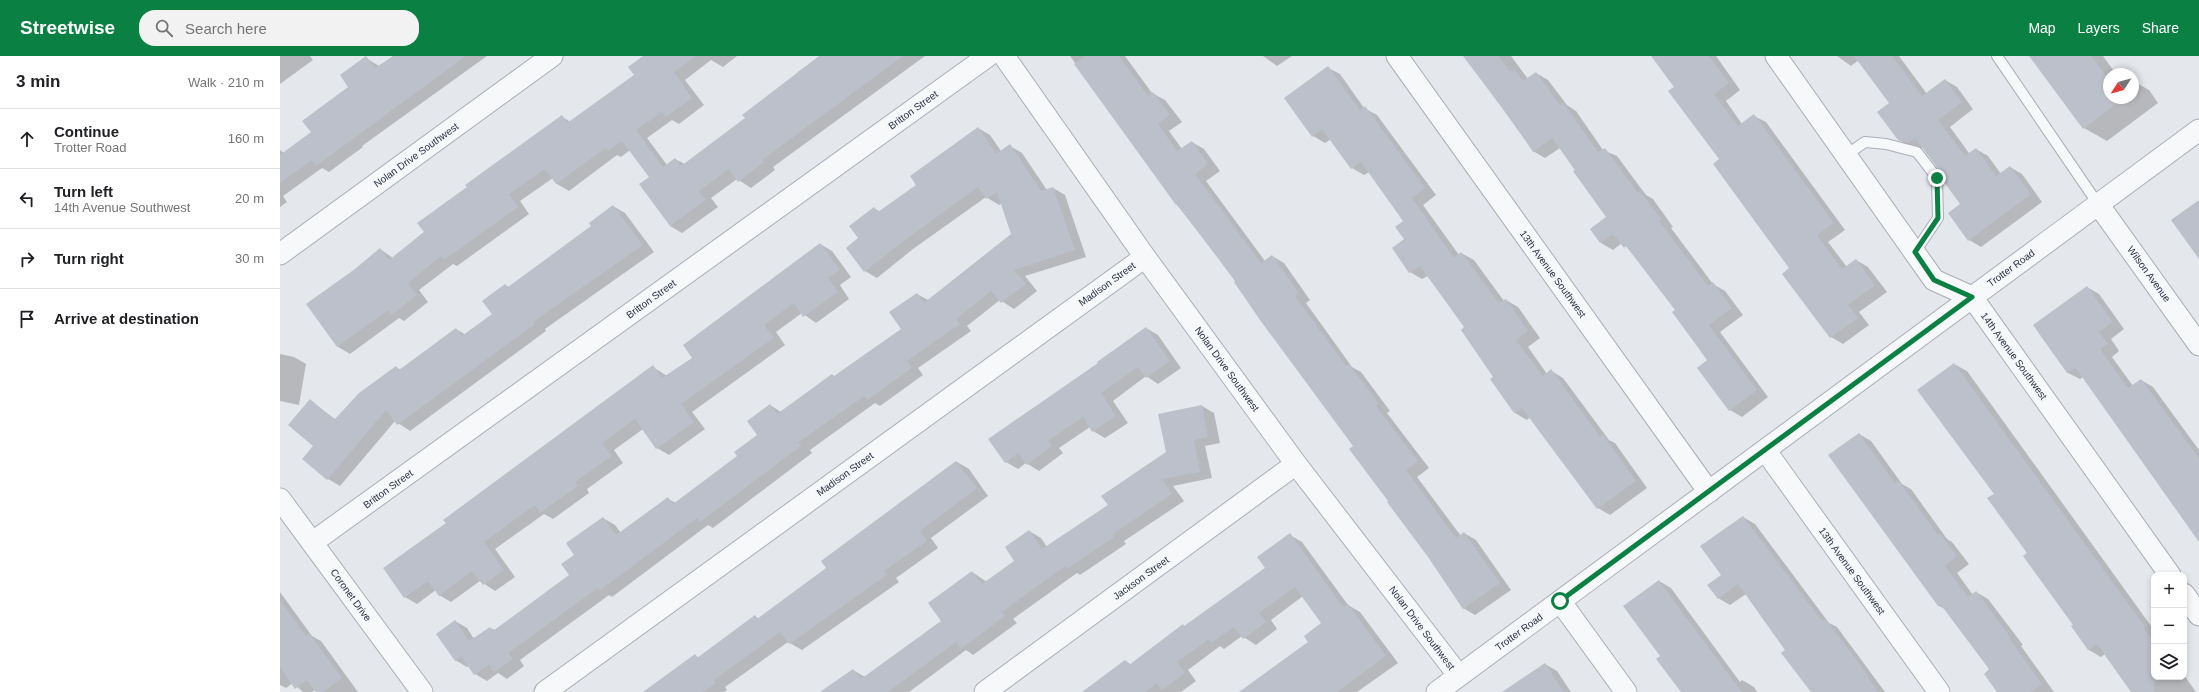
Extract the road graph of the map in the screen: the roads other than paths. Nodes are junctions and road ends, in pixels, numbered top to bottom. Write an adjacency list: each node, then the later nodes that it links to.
1 (552, 56): 11 (street, Nolan Drive Southwest)
2 (988, 56): 19 (street, Britton Street)
3 (1004, 56): 12 (street, Nolan Drive Southwest)
4 (1397, 56): 17 (street, 13th Avenue Southwest)
5 (1776, 56): 8 (street)
6 (1997, 56): 9 (lane)
7 (2199, 130): 9 (street, Trotter Road)
8 (1846, 155): 10 (street); 10 (lane)
9 (2098, 204): 13 (street, Trotter Road); 14 (street, Wilson Avenue)
10 (1915, 252): 13 (street)
11 (280, 254)
12 (1145, 257): 16 (street, Nolan Drive Southwest); 26 (street, Madison Street)
13 (1972, 297): 15 (street, Trotter Road); 20 (street, 14th Avenue Southwest)
14 (2199, 345)
15 (1765, 450): 17 (street, Trotter Road); 30 (street, 13th Avenue Southwest)
16 (1296, 464): 24 (street, Nolan Drive Southwest); 27 (street, Jackson Street)
17 (1709, 492): 22 (street, Trotter Road)
18 (280, 499): 19 (street, Coronet Drive)
19 (313, 542): 25 (street, Coronet Drive)
20 (2168, 572)
21 (2187, 598): 23 (street)
22 (1560, 601): 24 (street, Trotter Road); 29 (street)
23 (2199, 615)
24 (1459, 676): 28 (street, Trotter Road)
25 (422, 692)
26 (546, 692)
27 (984, 692)
28 (1437, 692)
29 (1626, 692)
30 (1939, 692)

